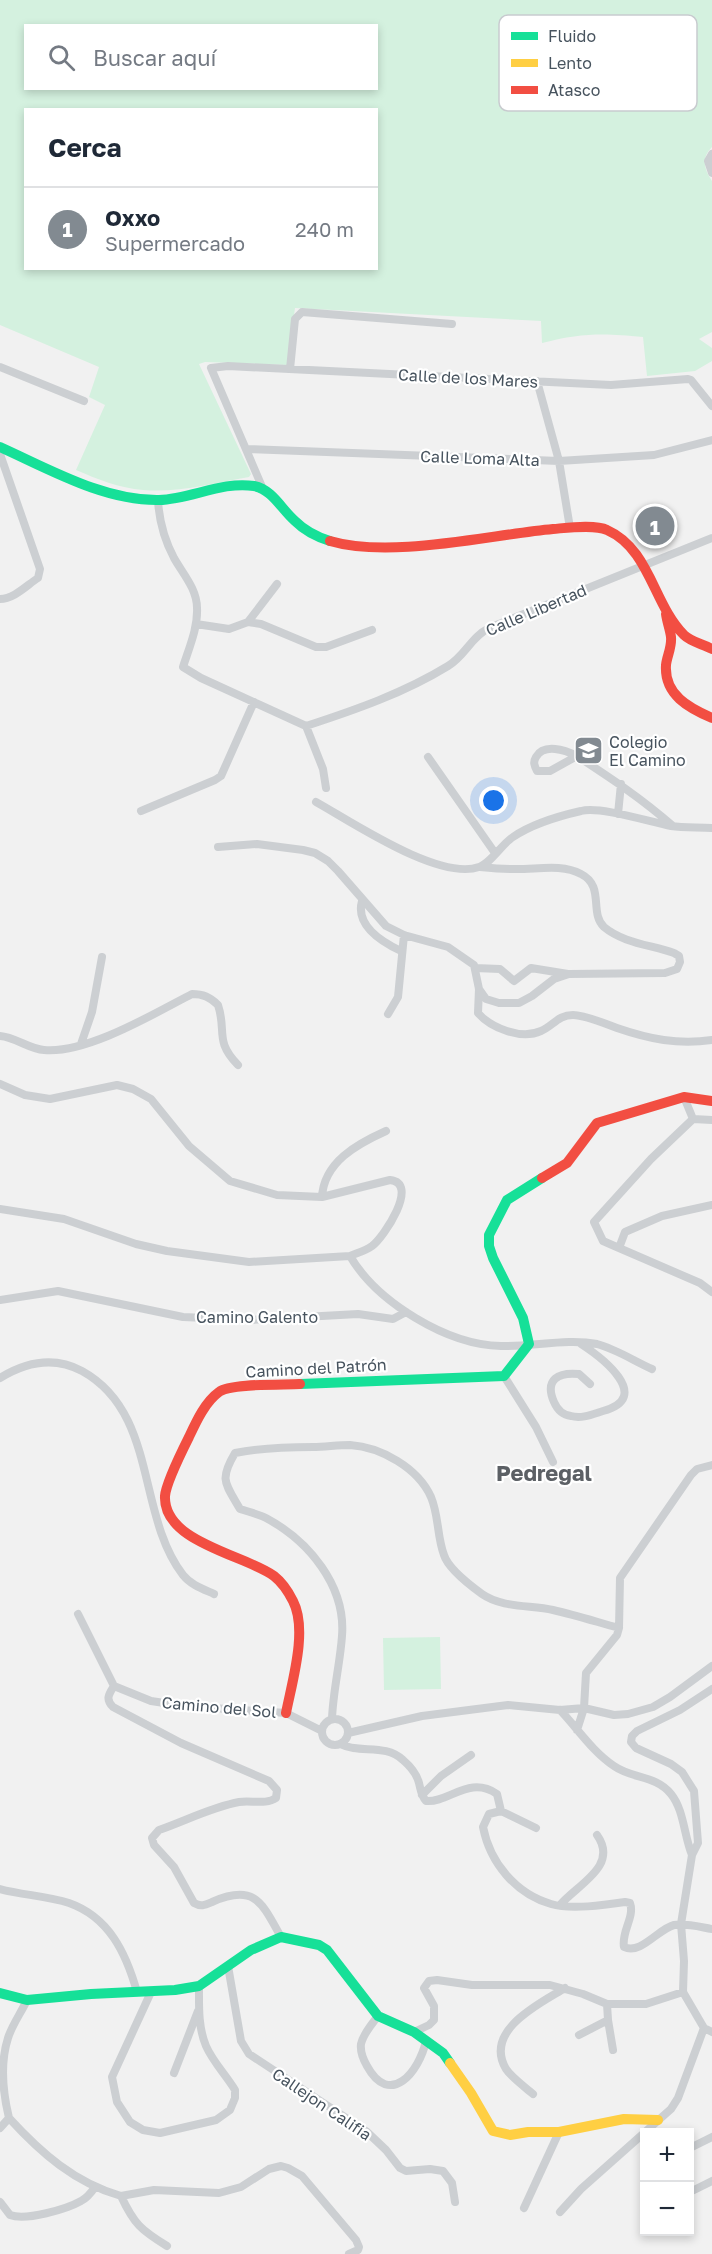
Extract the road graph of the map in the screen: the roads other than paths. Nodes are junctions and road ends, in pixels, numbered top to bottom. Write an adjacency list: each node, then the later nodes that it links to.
1 (712, 154): 2 (street)
2 (712, 173)
3 (452, 324): 5 (street)
4 (0, 367): 7 (street)
5 (290, 369): 6 (street, Calle de los Mares); 11 (street, Calle de los Mares)
6 (537, 381): 8 (street, Calle de los Mares); 13 (street)
7 (84, 401)
8 (712, 406)
9 (712, 440): 13 (street, Calle Loma Alta)
10 (0, 447): 15 (street)
11 (246, 449): 13 (street, Calle Loma Alta); 14 (street)
12 (0, 454): 20 (street)
13 (559, 461): 16 (street)
14 (263, 489): 15 (street); 16 (street)
15 (158, 500): 23 (street)
16 (570, 528): 18 (street)
17 (712, 538): 18 (street, Calle Libertad)
18 (643, 566): 21 (street); 28 (street, Calle Libertad)
19 (277, 584): 22 (street)
20 (0, 599)
21 (665, 610): 25 (street); 27 (street)
22 (248, 622): 23 (street); 24 (street)
23 (196, 624): 26 (street)
24 (372, 630)
25 (711, 646)
26 (254, 702): 28 (street); 34 (street)
27 (712, 718)
28 (306, 726): 32 (street)
29 (576, 756): 29 (street); 31 (street)
30 (428, 757): 39 (street)
31 (621, 784): 35 (street); 36 (street)
32 (326, 788)
33 (316, 802): 40 (street)
34 (141, 811)
35 (618, 814): 36 (street); 39 (street)
36 (674, 826): 37 (street)
37 (712, 828)
38 (218, 847): 41 (street)
39 (495, 853): 40 (street)
40 (480, 867): 46 (street)
41 (362, 901): 42 (street); 43 (street)
42 (404, 935): 43 (street); 45 (street)
43 (402, 951): 48 (street)
44 (102, 957): 51 (street)
45 (475, 968): 46 (street); 47 (street)
46 (569, 974): 47 (street)
47 (479, 989): 50 (street)
48 (388, 1014)
49 (0, 1036): 51 (street)
50 (712, 1040)
51 (81, 1044): 52 (street)
52 (238, 1065)
53 (0, 1084): 59 (street)
54 (684, 1097): 55 (street); 56 (street); 68 (street)
55 (712, 1101)
56 (693, 1119): 57 (street); 62 (street)
57 (712, 1120)
58 (386, 1131): 59 (street)
59 (322, 1197): 63 (street)
60 (712, 1205): 62 (street)
61 (0, 1209): 63 (street)
62 (619, 1248): 64 (street)
63 (350, 1256): 66 (street)
64 (712, 1292)
65 (0, 1299): 66 (street, Camino Galento)
66 (406, 1312): 68 (street)
67 (577, 1342): 68 (street); 69 (street); 72 (street)
68 (529, 1344): 70 (street)
69 (652, 1369)
70 (504, 1376): 73 (street); 76 (street, Camino del Patrón)
71 (0, 1378): 75 (street)
72 (590, 1384)
73 (553, 1461)
74 (712, 1465): 79 (street)
75 (152, 1497): 76 (street); 77 (street)
76 (166, 1506): 85 (street)
77 (214, 1594)
78 (78, 1614): 81 (street)
79 (620, 1628): 83 (street); 86 (street)
80 (712, 1666): 83 (street)
81 (114, 1686): 85 (street, Camino del Sol); 101 (street)
82 (712, 1689): 96 (street)
83 (584, 1708): 84 (street); 87 (street)
84 (560, 1710): 87 (street); 89 (street)
85 (286, 1713): 88 (street, Camino del Sol)
86 (332, 1719): 88 (street); 89 (street)
87 (578, 1730): 96 (street)
88 (322, 1731): 90 (street)
89 (348, 1733): 90 (street)
90 (339, 1744): 92 (street)
91 (471, 1755): 92 (street)
92 (422, 1795): 93 (street)
93 (501, 1810): 94 (street); 98 (street)
94 (536, 1828)
95 (597, 1835): 98 (street)
96 (692, 1855): 99 (street)
97 (1, 1890): 105 (street)
98 (560, 1905): 99 (street)
99 (681, 1924): 100 (street); 107 (street)
100 (712, 1929)
101 (282, 1937): 102 (street); 112 (street)
102 (228, 1966): 103 (street); 132 (street, Callejon Califia)
103 (199, 1986): 106 (street); 111 (street)
104 (565, 1989): 110 (street); 115 (street); 120 (street)
105 (137, 1992): 106 (street); 109 (street)
106 (152, 1992): 111 (street)
107 (683, 1992): 110 (street); 114 (street)
108 (0, 1993): 109 (street)
109 (27, 2000): 121 (street)
110 (607, 2004): 113 (street)
111 (199, 2010): 119 (street)
112 (378, 2016): 115 (street); 117 (street)
113 (608, 2020): 116 (street); 118 (street)
114 (708, 2030): 122 (street)
115 (414, 2032): 117 (street)
116 (579, 2035)
117 (426, 2041): 124 (street)
118 (613, 2050)
119 (174, 2073)
120 (533, 2094)
121 (9, 2118): 123 (street); 128 (street)
122 (658, 2120): 124 (street); 134 (street)
123 (0, 2128)
124 (559, 2132): 133 (street)
125 (712, 2137): 126 (street)
126 (694, 2146)
127 (712, 2181): 129 (street)
128 (94, 2187): 130 (street); 131 (street)
129 (694, 2190)
130 (121, 2196): 135 (street); 136 (street)
131 (0, 2202)
132 (455, 2202)
133 (524, 2208)
134 (560, 2212)
135 (167, 2246)
136 (349, 2254)

